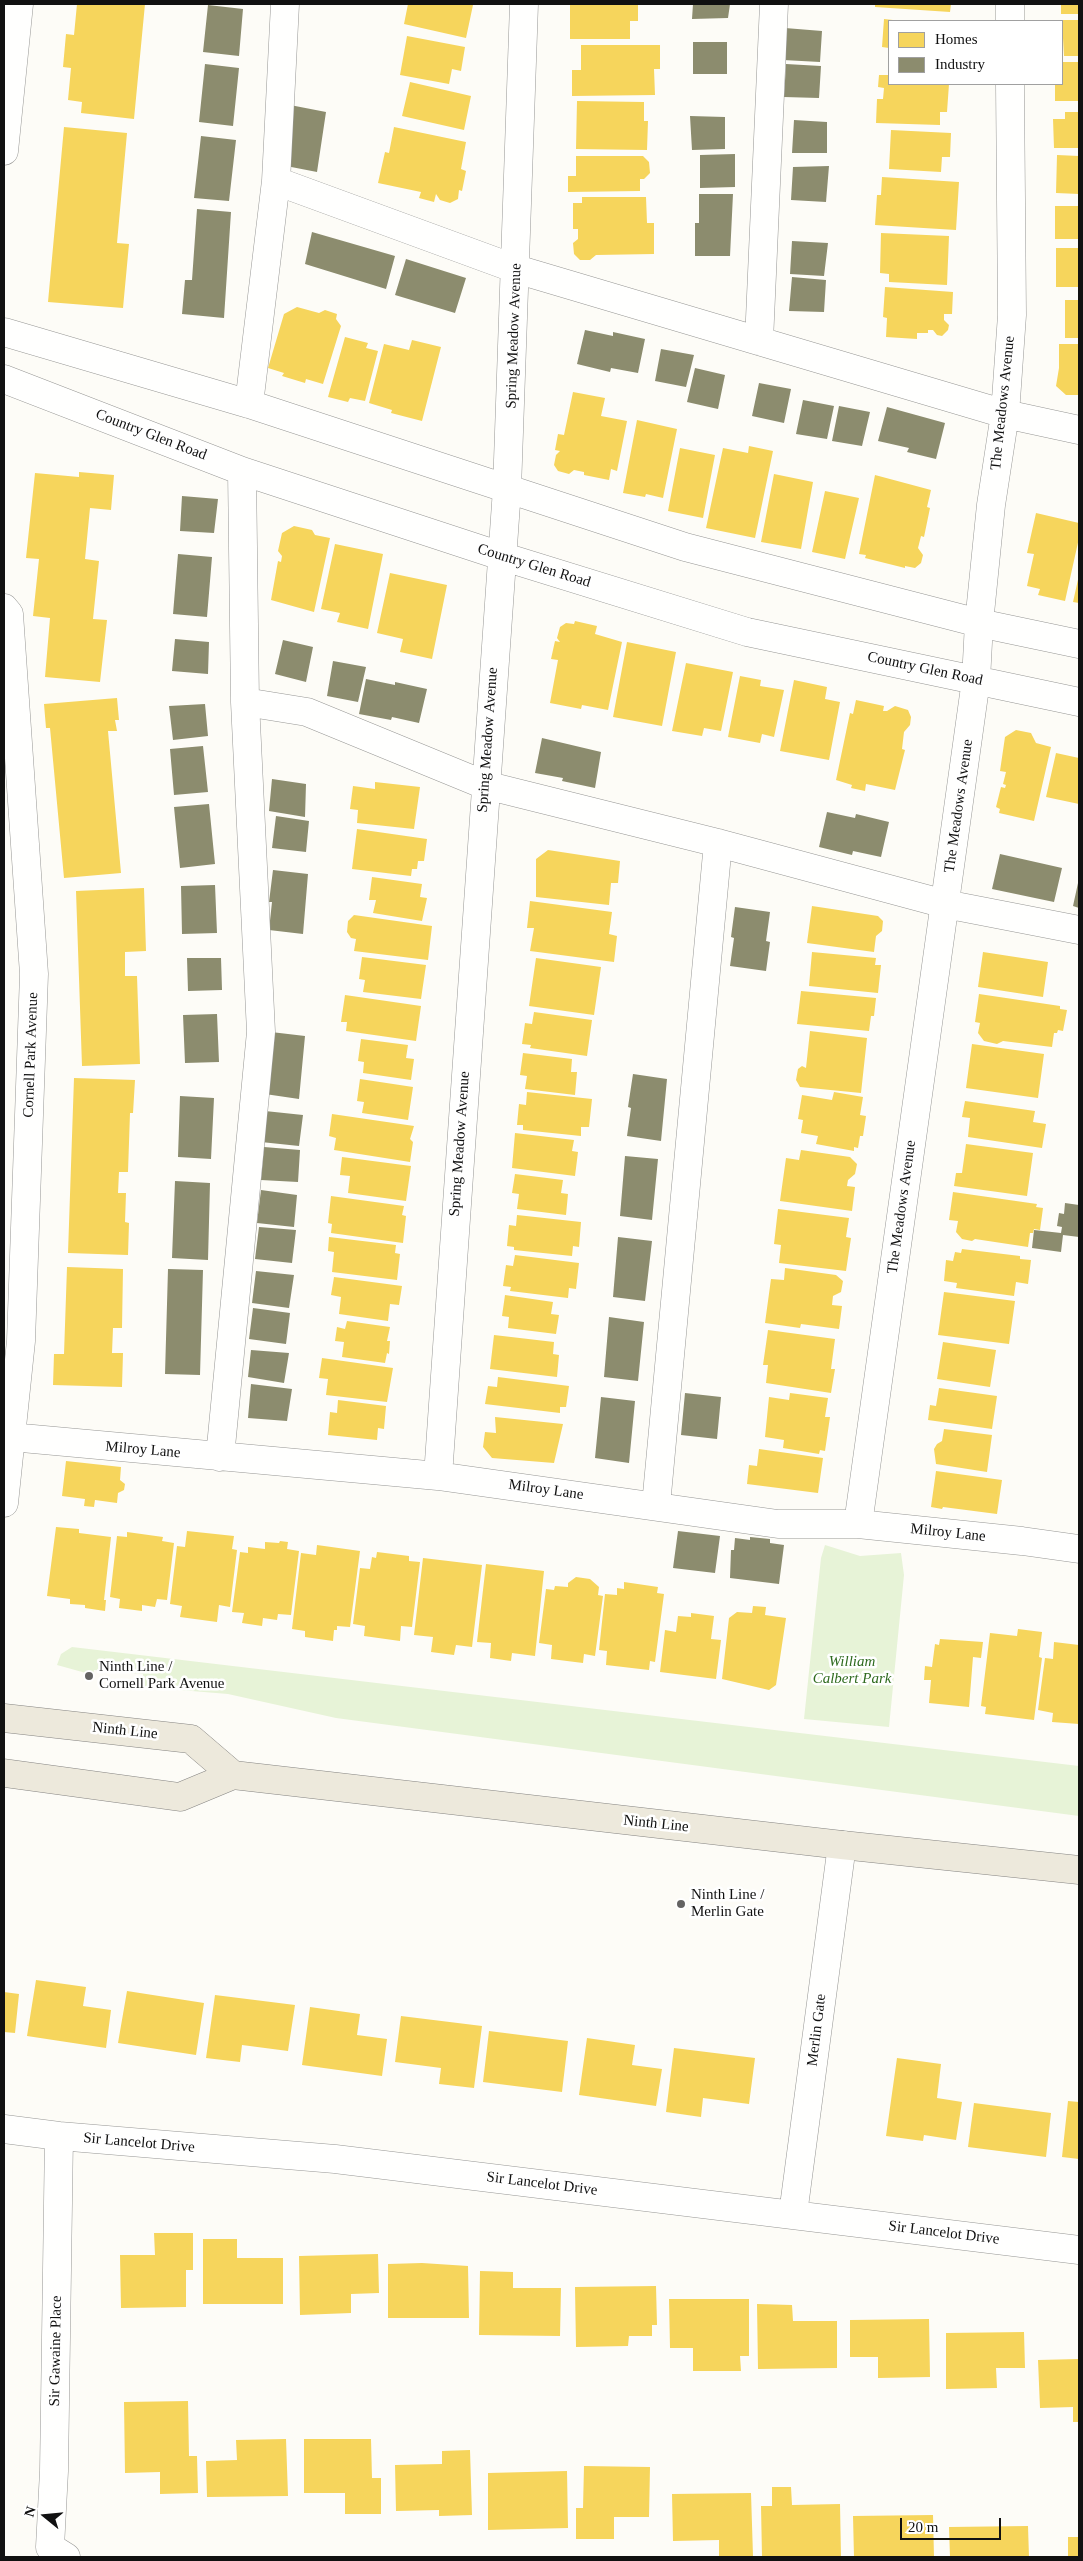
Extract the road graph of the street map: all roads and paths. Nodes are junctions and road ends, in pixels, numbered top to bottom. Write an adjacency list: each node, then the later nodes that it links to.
1 (19, 4): 8 (street)
2 (285, 4): 9 (street)
3 (524, 4): 10 (street, Spring Meadow Avenue)
4 (774, 4): 12 (street)
5 (1010, 4): 6 (street)
6 (1010, 20)
7 (1010, 85): 15 (street, The Meadows Avenue)
8 (4, 151)
9 (276, 181): 10 (street); 14 (street)
10 (516, 269): 12 (street); 18 (street, Spring Meadow Avenue)
11 (4, 332): 14 (street)
12 (759, 341): 15 (street)
13 (4, 379): 17 (street, Country Glen Road)
14 (249, 404): 18 (street)
15 (1005, 414): 16 (street); 21 (street, The Meadows Avenue)
16 (1079, 430)
17 (242, 471): 19 (street, Country Glen Road); 24 (street)
18 (507, 489): 19 (street, Spring Meadow Avenue); 21 (street)
19 (501, 556): 23 (street, Country Glen Road); 26 (street, Spring Meadow Avenue)
20 (4, 608): 30 (street, Cornell Park Avenue)
21 (979, 623): 22 (street); 23 (street, The Meadows Avenue)
22 (1079, 644)
23 (976, 680): 25 (street, Country Glen Road); 28 (street, The Meadows Avenue)
24 (245, 702): 26 (street); 31 (street)
25 (1079, 702)
26 (485, 785): 27 (street); 32 (street, Spring Meadow Avenue)
27 (718, 843): 28 (street); 34 (street)
28 (945, 904): 29 (street); 35 (street, The Meadows Avenue)
29 (1079, 930)
30 (11, 1437): 31 (street, Milroy Lane); 33 (street, Cornell Park Avenue)
31 (220, 1458): 32 (street, Milroy Lane)
32 (438, 1476): 34 (street, Milroy Lane)
33 (4, 1504)
34 (656, 1505): 35 (street, Milroy Lane)
35 (858, 1524): 36 (street, Milroy Lane)
36 (1079, 1549)
37 (4, 1718): 39 (main road, Ninth Line)
38 (4, 1773): 39 (main road, Ninth Line)
39 (233, 1775): 40 (main road, Ninth Line)
40 (842, 1845): 41 (main road, Ninth Line); 44 (street, Merlin Gate)
41 (1079, 1870)
42 (4, 2129): 43 (street, Sir Lancelot Drive)
43 (59, 2136): 44 (street, Sir Lancelot Drive); 46 (street, Sir Gawaine Place)
44 (793, 2214): 45 (street, Sir Lancelot Drive)
45 (1079, 2250)
46 (66, 2557)

